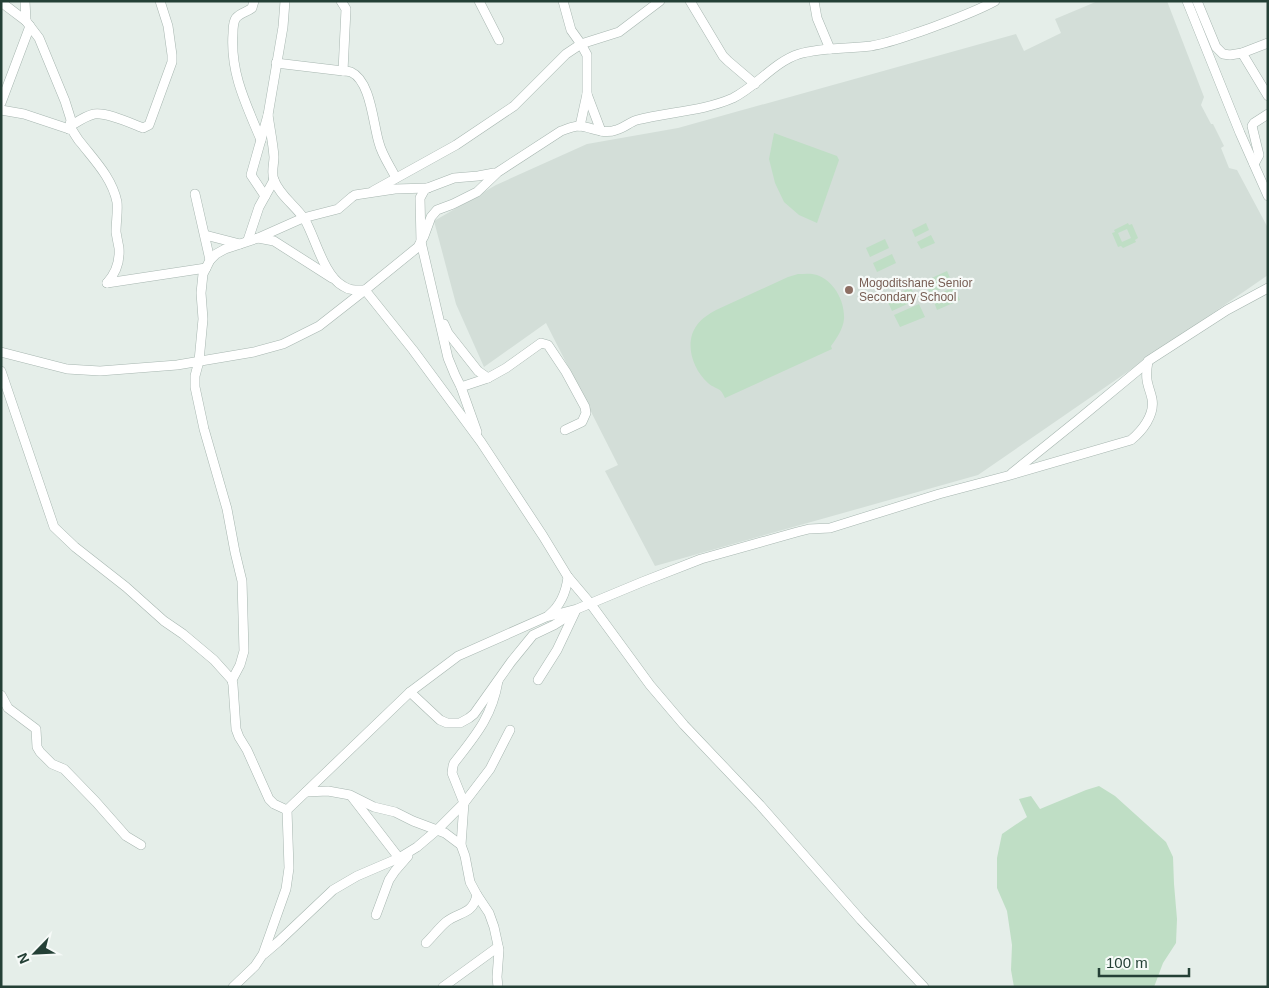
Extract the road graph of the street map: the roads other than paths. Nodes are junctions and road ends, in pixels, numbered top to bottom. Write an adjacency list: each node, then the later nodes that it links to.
1 (25, 1): 15 (street)
2 (160, 1): 31 (street)
3 (254, 1): 33 (street)
4 (284, 1): 21 (street)
5 (341, 1): 22 (street)
6 (479, 1): 16 (street)
7 (563, 1): 18 (street)
8 (660, 1): 18 (street)
9 (690, 1): 23 (street)
10 (814, 1): 19 (street)
11 (996, 1): 19 (street)
12 (1187, 1): 34 (street)
13 (1197, 1): 20 (street)
14 (1, 2): 15 (street)
15 (28, 24): 26 (street); 31 (street)
16 (499, 40)
17 (1268, 43): 20 (street)
18 (581, 44): 24 (street); 36 (street)
19 (830, 49): 23 (street)
20 (1242, 53): 25 (street)
21 (276, 63): 22 (street); 29 (street)
22 (343, 71): 36 (street)
23 (755, 84): 32 (street)
24 (586, 94): 30 (street); 32 (street)
25 (1268, 96)
26 (1, 103)
27 (1, 110): 31 (street)
28 (1268, 114): 34 (street)
29 (268, 115): 33 (street); 37 (street)
30 (580, 126): 32 (street); 35 (street)
31 (69, 128): 47 (street)
32 (601, 131)
33 (261, 140): 41 (street)
34 (1254, 164): 42 (street)
35 (498, 172): 38 (street); 46 (street)
36 (396, 178): 40 (street)
37 (274, 180): 41 (street); 43 (street)
38 (428, 188): 40 (street); 46 (street)
39 (195, 194): 44 (street)
40 (368, 194): 43 (street)
41 (265, 196): 45 (street)
42 (1268, 196)
43 (303, 218): 45 (street); 48 (street)
44 (205, 235): 45 (street); 47 (street)
45 (249, 241): 47 (street); 48 (street)
46 (421, 242): 50 (street); 51 (street)
47 (208, 264): 53 (street)
48 (334, 279): 50 (street)
49 (1268, 288): 54 (street)
50 (365, 290): 53 (street); 59 (street)
51 (438, 312): 56 (street); 57 (street)
52 (1, 352): 53 (street)
53 (199, 361): 66 (street)
54 (1148, 362): 60 (street); 60 (street)
55 (1, 371): 66 (street)
56 (488, 378): 57 (street); 58 (street)
57 (461, 387): 59 (street)
58 (565, 430)
59 (481, 442): 61 (street)
60 (1008, 476): 62 (street)
61 (568, 577): 62 (street); 64 (street)
62 (590, 603): 63 (street); 89 (street)
63 (576, 610): 64 (street); 65 (street); 67 (street)
64 (546, 618): 65 (street); 69 (street)
65 (533, 634): 68 (street)
66 (232, 680): 75 (street)
67 (538, 680)
68 (498, 681): 69 (street); 74 (street)
69 (410, 692): 72 (street)
70 (1, 695): 77 (street)
71 (510, 730): 74 (street)
72 (306, 792): 73 (street); 75 (street)
73 (350, 795): 76 (street); 80 (street)
74 (464, 803): 76 (street); 78 (street)
75 (287, 810): 85 (street)
76 (437, 830): 78 (street); 79 (street)
77 (141, 845)
78 (461, 846): 81 (street)
79 (417, 847): 80 (street); 82 (street)
80 (399, 858): 85 (street)
81 (477, 895): 83 (street); 84 (street)
82 (376, 915)
83 (426, 943)
84 (498, 947): 87 (street); 88 (street)
85 (263, 954): 86 (street)
86 (233, 987)
87 (443, 987)
88 (498, 987)
89 (924, 987)

